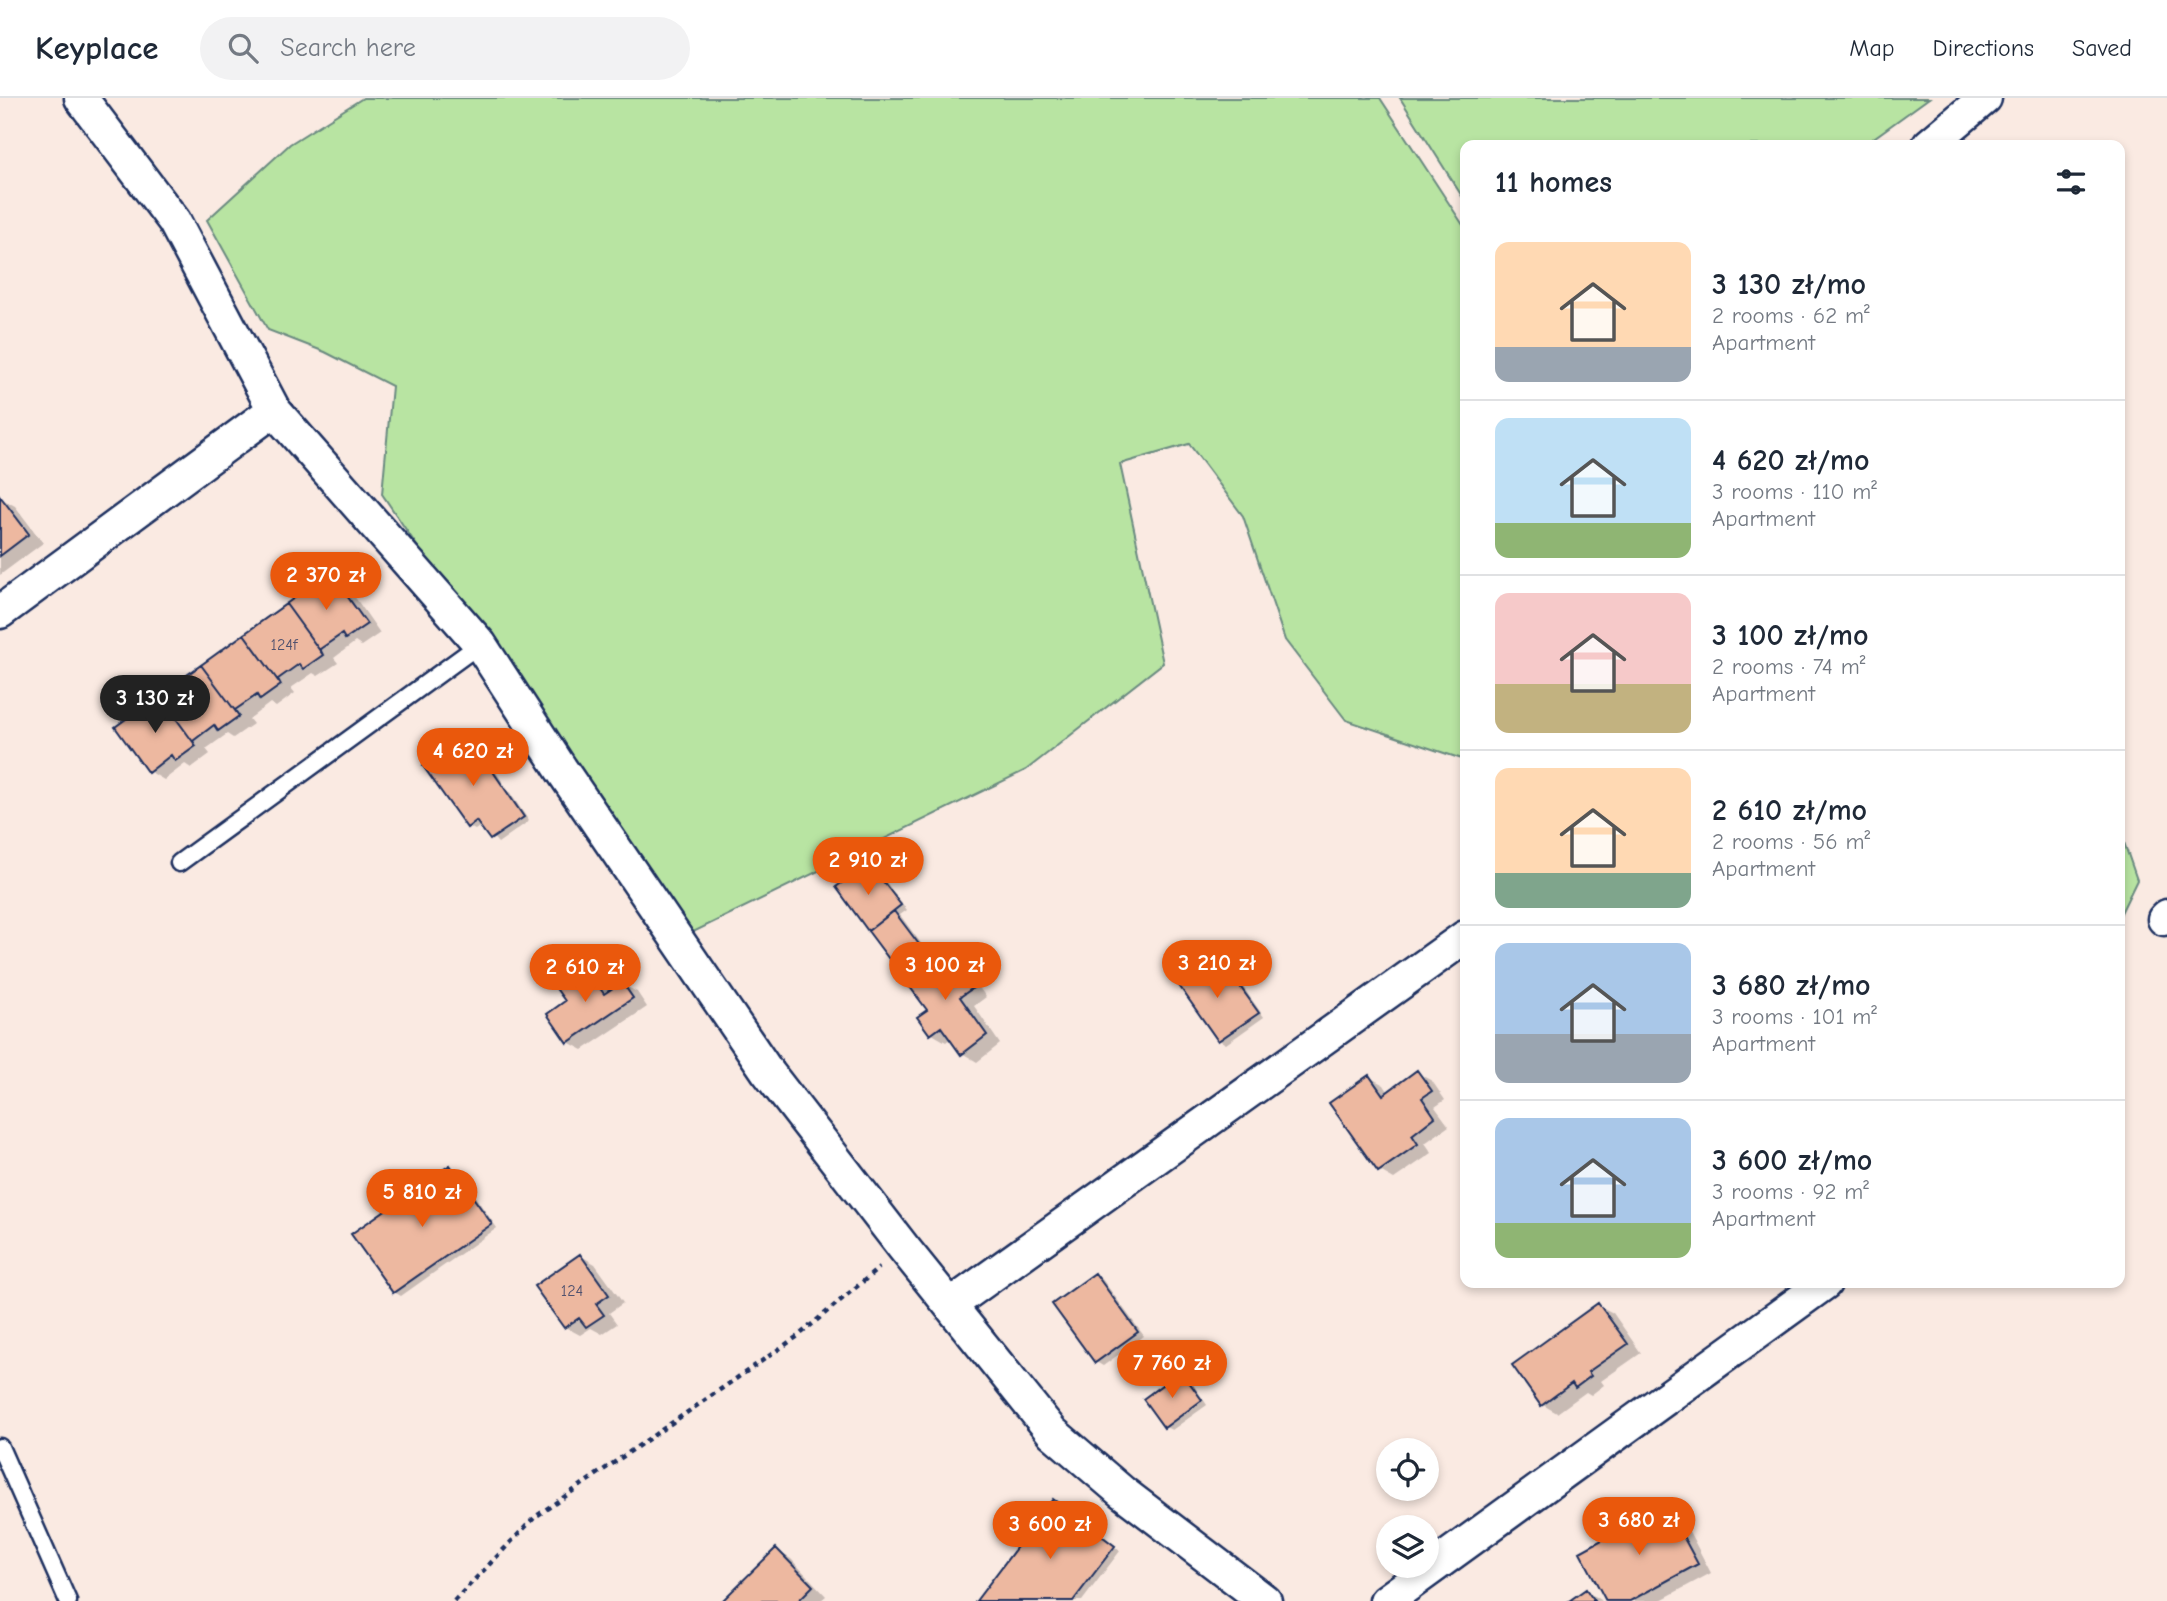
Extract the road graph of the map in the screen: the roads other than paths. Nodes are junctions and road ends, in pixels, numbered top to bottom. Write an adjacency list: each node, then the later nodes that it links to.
1 (81, 98): 4 (street)
2 (1985, 98): 3 (street)
3 (1935, 140)
4 (274, 410): 5 (street); 6 (street)
5 (0, 612)
6 (480, 644): 7 (lane); 10 (street)
7 (179, 863)
8 (1460, 941): 10 (street)
9 (1818, 1288): 14 (street)
10 (952, 1304): 13 (street)
11 (0, 1447): 12 (lane)
12 (68, 1601)
13 (1265, 1601)
14 (1386, 1601)

